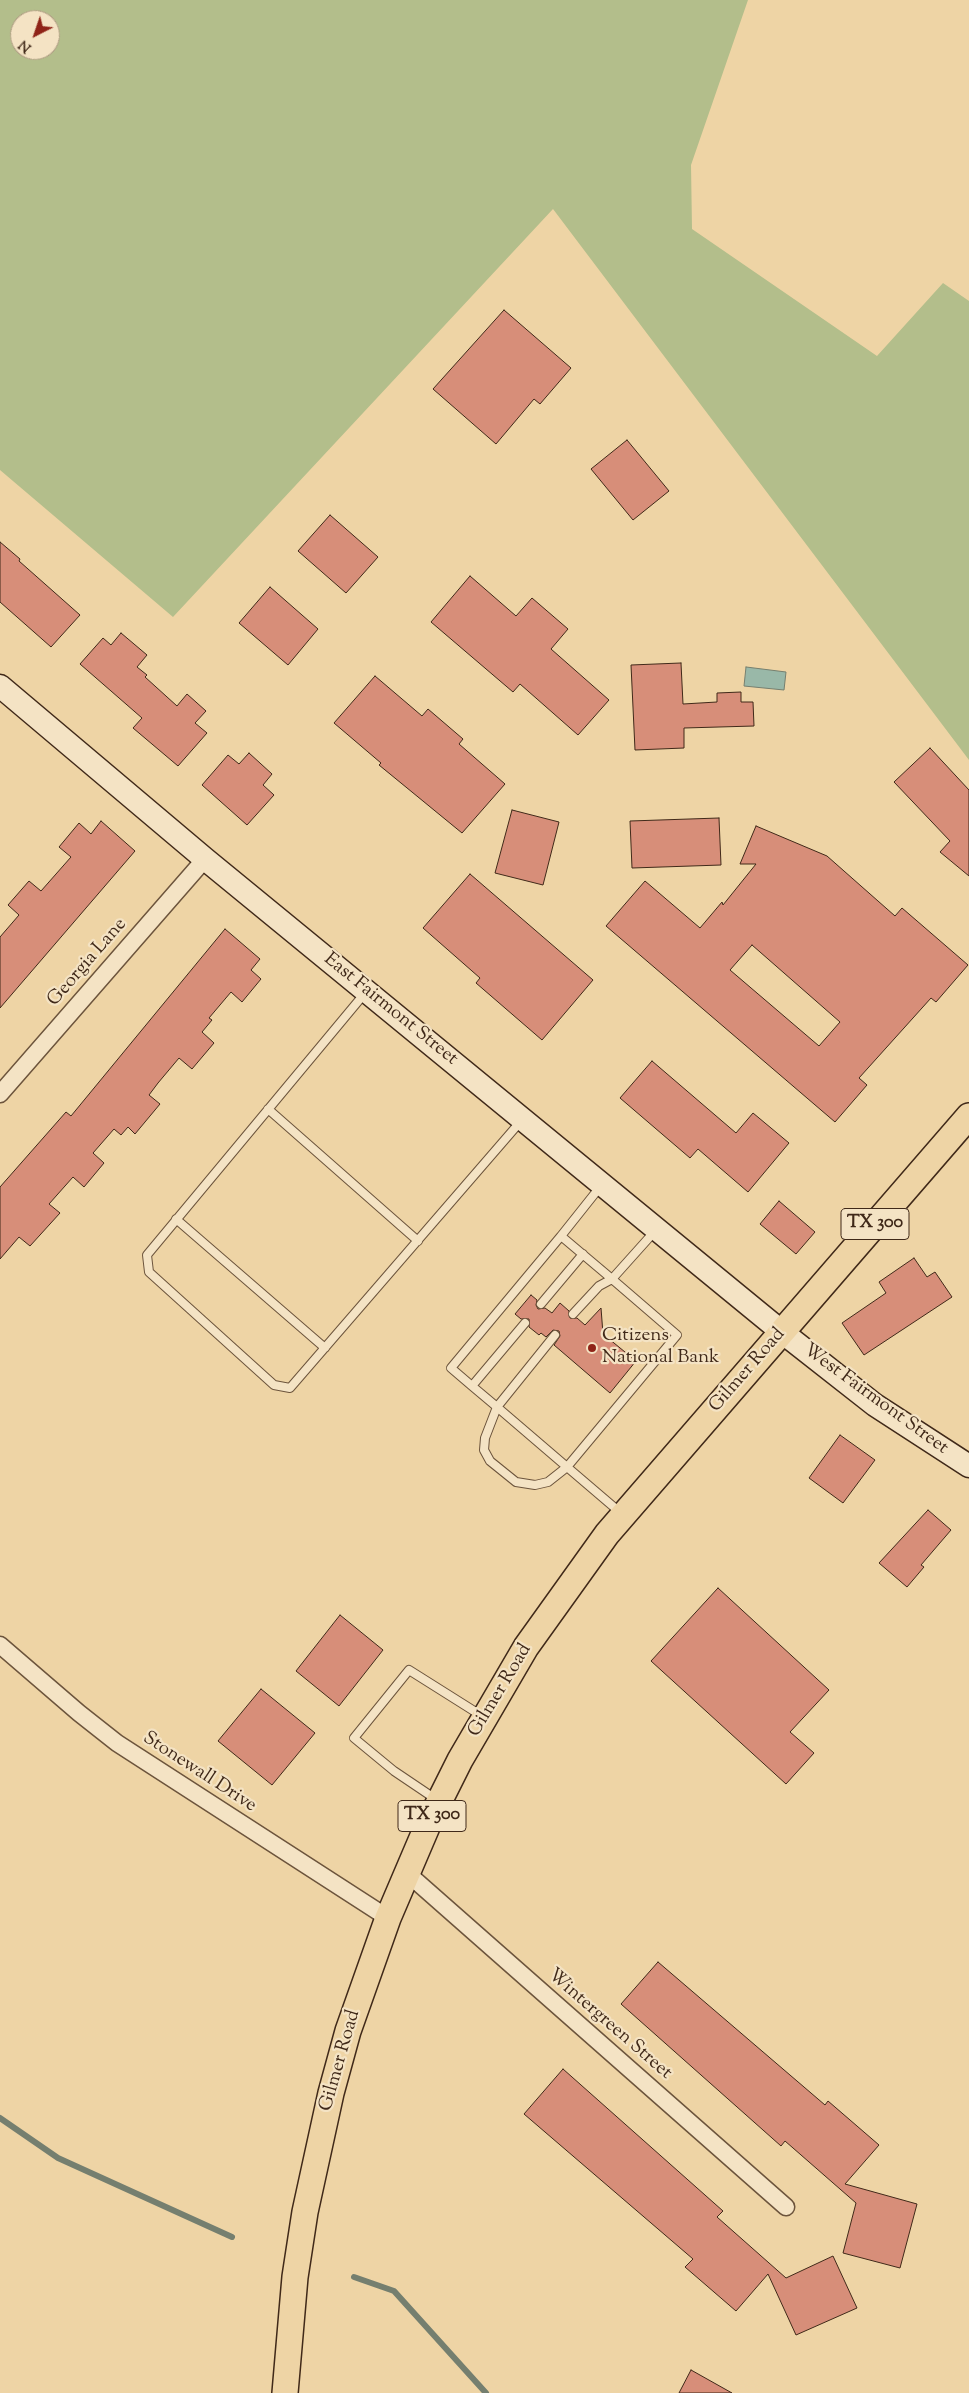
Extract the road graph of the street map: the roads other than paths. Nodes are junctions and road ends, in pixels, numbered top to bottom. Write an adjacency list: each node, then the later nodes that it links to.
1 (0, 686): 2 (street, East Fairmont Street)
2 (205, 859): 3 (street, East Fairmont Street); 4 (street, Georgia Lane)
3 (366, 991): 5 (lane); 7 (street, East Fairmont Street)
4 (0, 1094)
5 (268, 1109): 9 (lane); 12 (lane)
6 (969, 1116): 18 (main road, Gilmer Road / TX 300)
7 (523, 1120): 8 (street, East Fairmont Street); 12 (lane)
8 (602, 1185): 10 (street, East Fairmont Street); 11 (lane)
9 (176, 1219): 20 (lane); 20 (lane)
10 (656, 1229): 14 (lane); 18 (street, East Fairmont Street)
11 (561, 1236): 13 (lane); 21 (lane)
12 (418, 1241): 20 (lane)
13 (583, 1254): 14 (lane); 15 (lane)
14 (612, 1279): 16 (lane); 24 (lane)
15 (540, 1304)
16 (573, 1314)
17 (525, 1323): 21 (lane)
18 (782, 1332): 23 (street, West Fairmont Street); 25 (main road, Gilmer Road / TX 300)
19 (555, 1335): 22 (lane)
20 (325, 1348)
21 (472, 1386): 22 (lane)
22 (497, 1407): 24 (lane); 24 (lane)
23 (969, 1466)
24 (567, 1467): 25 (lane)
25 (623, 1515): 27 (main road, Gilmer Road / TX 300)
26 (0, 1646): 30 (street, Stonewall Drive)
27 (484, 1718): 28 (main road, Gilmer Road / TX 300); 28 (lane)
28 (439, 1801): 29 (main road, Gilmer Road / TX 300)
29 (407, 1873): 30 (main road, Gilmer Road / TX 300); 31 (street, Wintergreen Street)
30 (388, 1918): 32 (main road, Gilmer Road / TX 300)
31 (786, 2207)
32 (285, 2393)

